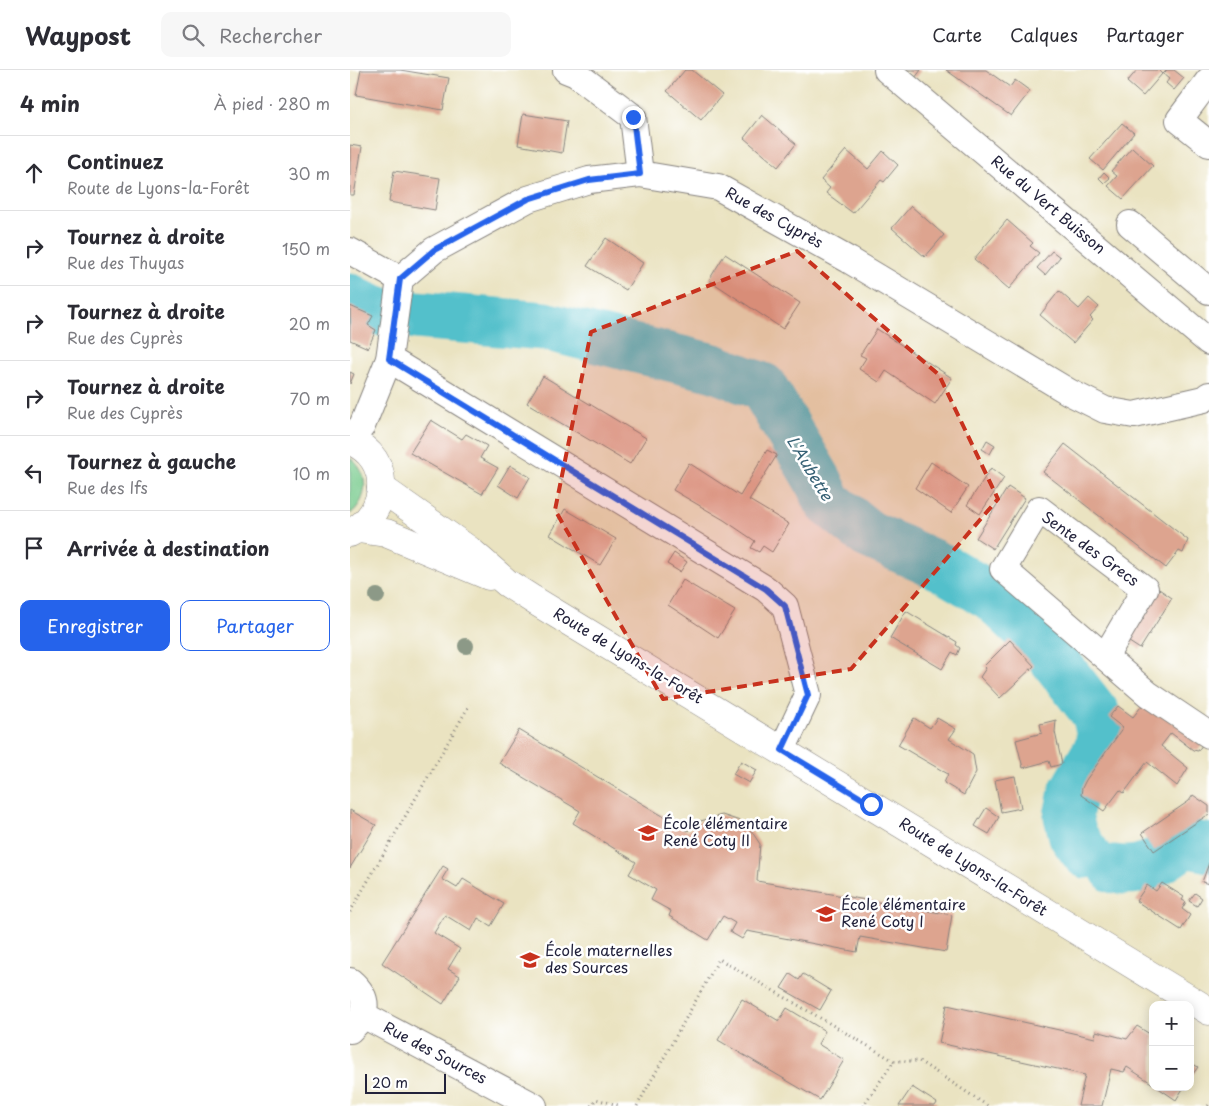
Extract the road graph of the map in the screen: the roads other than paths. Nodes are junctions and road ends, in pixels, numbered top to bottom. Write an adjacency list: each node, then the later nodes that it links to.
1 (566, 70): 5 (street)
2 (887, 70): 10 (street, Rue du Vert Buisson)
3 (1209, 80): 4 (street)
4 (1209, 144)
5 (640, 174): 8 (street, Rue des Cyprès); 12 (street, Rue des Cyprès)
6 (1130, 224): 9 (street)
7 (350, 251): 8 (street)
8 (400, 279): 11 (street)
9 (1209, 291)
10 (1209, 342)
11 (389, 359): 13 (street); 19 (street)
12 (1209, 395)
13 (350, 439): 14 (main road)
14 (382, 488): 15 (main road); 16 (main road, Route de Lyons-la-Forêt)
15 (354, 531): 16 (main road, Route de Lyons-la-Forêt)
16 (507, 583): 19 (main road, Route de Lyons-la-Forêt)
17 (1105, 657): 17 (street, Sente des Grecs); 18 (street, Sente des Grecs)
18 (1209, 735)
19 (782, 750): 21 (main road, Route de Lyons-la-Forêt)
20 (350, 981): 22 (street)
21 (1209, 1012)
22 (357, 1022): 23 (street, Rue des Sources)
23 (534, 1106)

